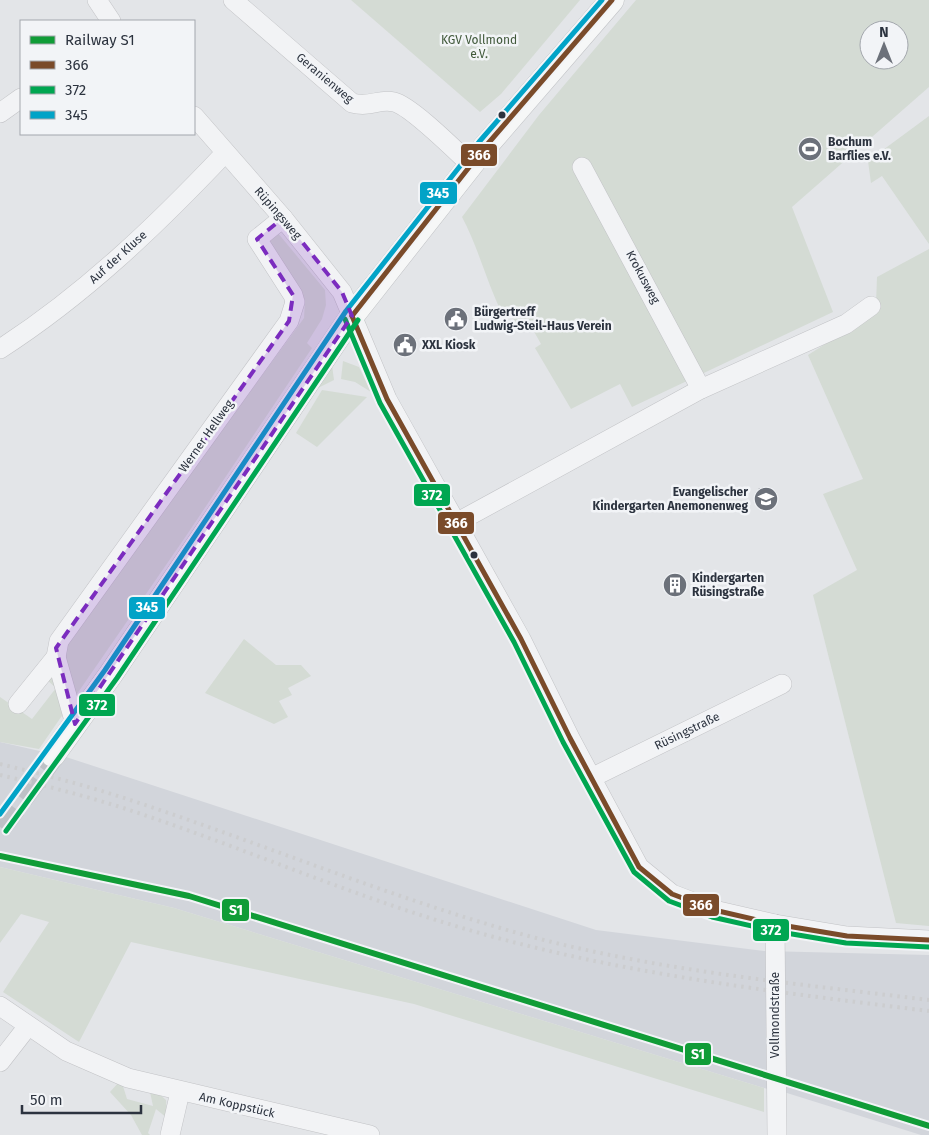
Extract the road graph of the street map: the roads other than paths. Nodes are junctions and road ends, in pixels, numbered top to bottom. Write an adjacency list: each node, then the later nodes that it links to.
1 (97, 0): 4 (street)
2 (234, 0): 9 (street, Geranienweg)
3 (612, 0): 9 (main road)
4 (110, 20)
5 (20, 99): 6 (street)
6 (0, 113)
7 (195, 117): 8 (street, Rüpingsweg)
8 (225, 152): 11 (street, Rüpingsweg); 14 (street, Auf der Kluse)
9 (471, 165): 13 (main road)
10 (582, 166): 15 (street, Krokusweg)
11 (283, 218): 13 (street, Rüpingsweg); 17 (street, Werner Hellweg)
12 (871, 306): 15 (street)
13 (352, 316): 16 (street); 20 (main road)
14 (0, 349)
15 (702, 389): 16 (street)
16 (456, 523): 22 (street)
17 (56, 657): 19 (street, Werner Hellweg); 20 (street)
18 (782, 684): 22 (street, Rüsingstraße)
19 (18, 704)
20 (75, 724): 21 (main road)
21 (52, 756)
22 (591, 778): 23 (street)
23 (775, 924): 24 (street); 31 (street, Vollmondstraße)
24 (929, 940)
25 (0, 1006): 26 (street, Am Koppstück)
26 (28, 1026): 27 (street); 28 (street, Am Koppstück)
27 (0, 1062)
28 (180, 1092): 29 (street); 30 (street, Am Koppstück)
29 (170, 1135)
30 (370, 1135)
31 (778, 1135)

